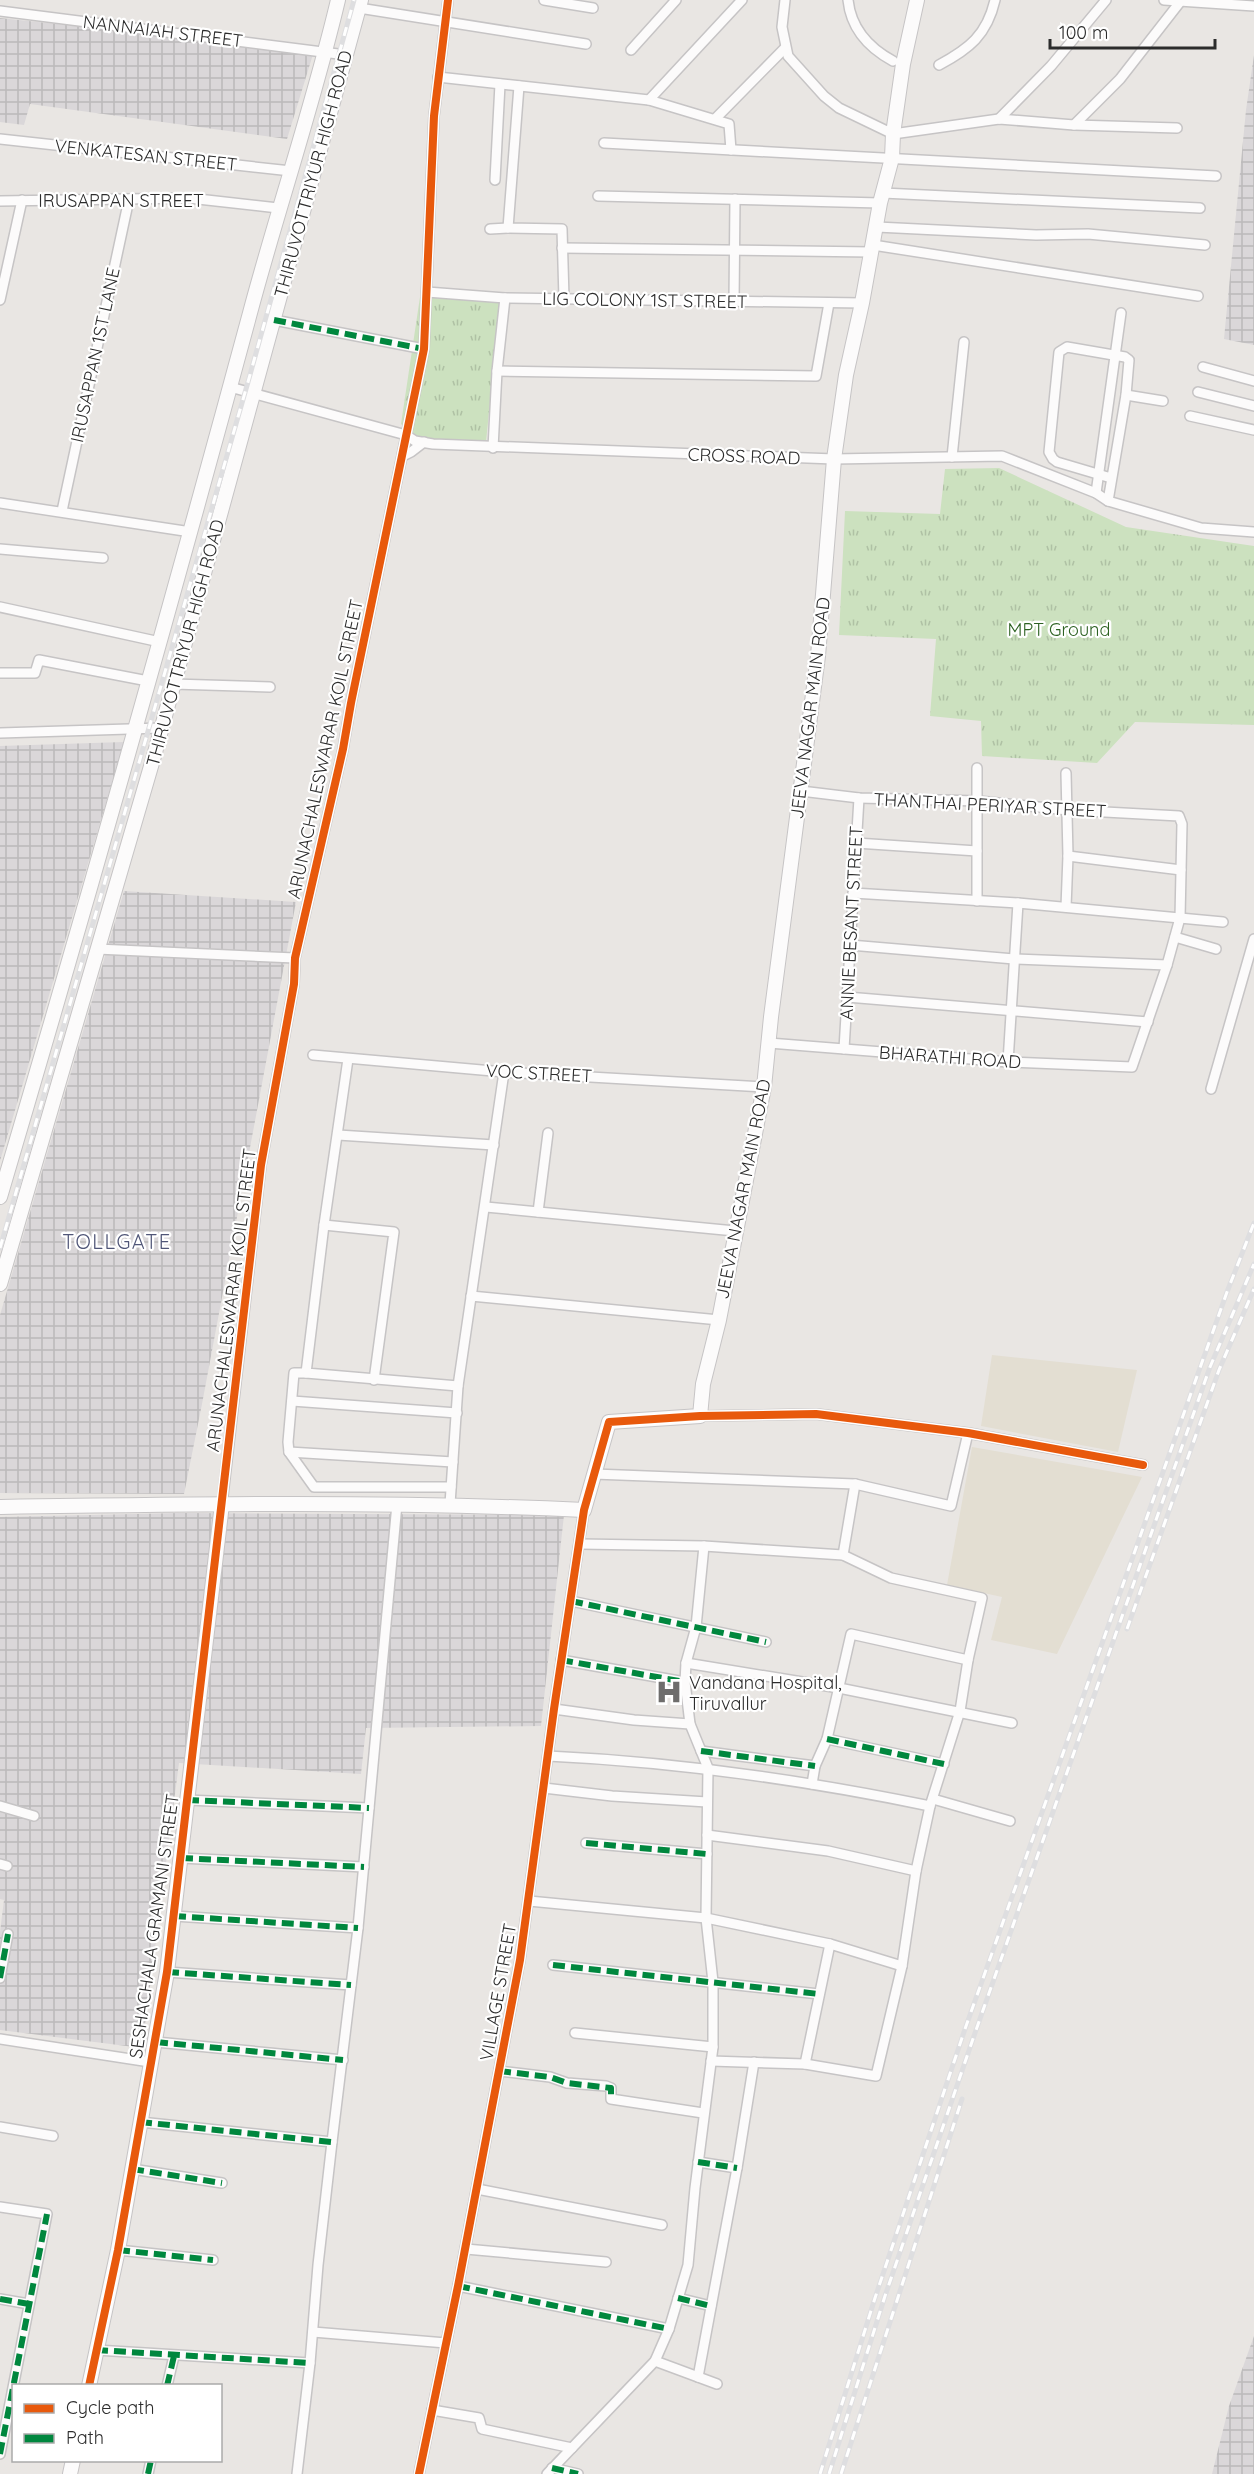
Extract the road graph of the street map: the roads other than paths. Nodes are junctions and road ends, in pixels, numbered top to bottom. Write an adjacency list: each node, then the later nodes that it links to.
1 (338, 0): 21 (street, THIRUVOTTRIYUR HIGH ROAD)
2 (448, 0): 17 (street, ARUNACHALESWARAR KOIL STREET)
3 (544, 0): 15 (street)
4 (676, 0): 20 (street)
5 (742, 0): 28 (street)
6 (785, 0): 19 (street)
7 (848, 0): 23 (street)
8 (916, 0): 33 (street, JEEVA NAGAR MAIN ROAD)
9 (995, 0): 24 (street)
10 (1106, 0): 30 (street)
11 (1164, 0): 12 (street)
12 (1180, 2): 14 (street); 31 (street)
13 (360, 4): 17 (street); 22 (street, THIRUVOTTRIYUR HIGH ROAD)
14 (1254, 6)
15 (593, 8)
16 (0, 11): 21 (street, NANNAIAH STREET)
17 (445, 22): 18 (street); 25 (street, ARUNACHALESWARAR KOIL STREET)
18 (586, 44)
19 (785, 48): 29 (street); 33 (street)
20 (631, 50)
21 (326, 51): 22 (street, NANNAIAH STREET); 38 (street, THIRUVOTTRIYUR HIGH ROAD)
22 (346, 55): 65 (street, THIRUVOTTRIYUR HIGH ROAD)
23 (893, 62)
24 (939, 64)
25 (438, 77): 26 (street); 56 (street, ARUNACHALESWARAR KOIL STREET)
26 (500, 84): 27 (street); 40 (street)
27 (519, 86): 28 (street); 50 (street)
28 (649, 100): 29 (street)
29 (715, 118): 36 (street)
30 (999, 119): 31 (street); 33 (street)
31 (1074, 125): 32 (street)
32 (1177, 128)
33 (892, 134): 37 (street, JEEVA NAGAR MAIN ROAD)
34 (0, 139): 38 (street, VENKATESAN STREET)
35 (604, 143): 36 (street)
36 (731, 150): 37 (street)
37 (892, 158): 39 (street); 42 (street, JEEVA NAGAR MAIN ROAD)
38 (291, 171): 47 (street, THIRUVOTTRIYUR HIGH ROAD)
39 (1216, 176)
40 (495, 180)
41 (598, 196): 44 (street)
42 (881, 198): 44 (street); 48 (street); 49 (street, JEEVA NAGAR MAIN ROAD)
43 (129, 199): 45 (street, IRUSAPPAN STREET); 47 (street, IRUSAPPAN STREET); 91 (street, IRUSAPPAN 1ST LANE)
44 (735, 199): 55 (street)
45 (22, 200): 46 (street, IRUSAPPAN STREET); 60 (street)
46 (0, 201)
47 (278, 208): 72 (street, THIRUVOTTRIYUR HIGH ROAD)
48 (1200, 208)
49 (877, 226): 52 (street); 54 (street, JEEVA NAGAR MAIN ROAD)
50 (508, 228): 51 (street); 53 (street)
51 (490, 229)
52 (1205, 245)
53 (562, 248): 55 (street); 59 (street)
54 (872, 249): 55 (street); 57 (street); 63 (street, JEEVA NAGAR MAIN ROAD)
55 (735, 250): 61 (street)
56 (427, 292): 58 (street, LIG COLONY 1ST STREET); 67 (street, ARUNACHALESWARAR KOIL STREET)
57 (1198, 296)
58 (505, 298): 59 (street, LIG COLONY 1ST STREET); 70 (street)
59 (564, 299): 61 (street, LIG COLONY 1ST STREET)
60 (0, 300)
61 (734, 302): 62 (street, LIG COLONY 1ST STREET)
62 (829, 303): 63 (street, LIG COLONY 1ST STREET); 70 (street)
63 (862, 303): 85 (street, JEEVA NAGAR MAIN ROAD)
64 (1121, 313): 68 (street)
65 (274, 320): 67 (street); 74 (street, THIRUVOTTRIYUR HIGH ROAD)
66 (964, 342): 84 (street)
67 (424, 349): 80 (street, ARUNACHALESWARAR KOIL STREET)
68 (1115, 356): 75 (street); 86 (street); 86 (street)
69 (1203, 367): 71 (street)
70 (497, 371): 82 (street)
71 (1254, 381)
72 (230, 387): 74 (street, CROSS ROAD); 92 (street, THIRUVOTTRIYUR HIGH ROAD)
73 (1198, 393): 77 (street)
74 (254, 394): 80 (street, CROSS ROAD); 100 (street, THIRUVOTTRIYUR HIGH ROAD)
75 (1126, 395): 76 (street); 87 (street)
76 (1163, 401)
77 (1254, 406)
78 (1190, 416): 79 (street)
79 (1254, 430)
80 (406, 435): 81 (street, CROSS ROAD); 83 (street, ARUNACHALESWARAR KOIL STREET)
81 (424, 442): 82 (street, CROSS ROAD); 83 (street)
82 (493, 448): 85 (street, CROSS ROAD)
83 (403, 456): 126 (street, ARUNACHALESWARAR KOIL STREET)
84 (952, 457): 85 (street, CROSS ROAD); 88 (street, CROSS ROAD)
85 (834, 459): 107 (street, JEEVA NAGAR MAIN ROAD)
86 (1100, 474): 87 (street); 88 (street)
87 (1112, 478): 89 (street)
88 (1096, 493): 89 (street, CROSS ROAD)
89 (1108, 501): 93 (street, CROSS ROAD)
90 (0, 503): 91 (street)
91 (62, 511): 92 (street)
92 (191, 532): 97 (street, THIRUVOTTRIYUR HIGH ROAD)
93 (1254, 532)
94 (0, 549): 95 (street)
95 (103, 558)
96 (0, 607): 97 (street)
97 (159, 642): 99 (street, THIRUVOTTRIYUR HIGH ROAD)
98 (0, 673): 99 (street)
99 (148, 681): 102 (street, THIRUVOTTRIYUR HIGH ROAD)
100 (173, 684): 101 (street); 103 (street, THIRUVOTTRIYUR HIGH ROAD)
101 (270, 687)
102 (136, 728): 103 (street); 104 (street); 143 (street, THIRUVOTTRIYUR HIGH ROAD)
103 (161, 728): 124 (street, THIRUVOTTRIYUR HIGH ROAD)
104 (0, 733)
105 (978, 768): 109 (street)
106 (1066, 773): 110 (street)
107 (801, 791): 108 (street, THANTHAI PERIYAR STREET); 132 (street, JEEVA NAGAR MAIN ROAD)
108 (859, 798): 109 (street, THANTHAI PERIYAR STREET); 111 (street, ANNIE BESANT STREET)
109 (979, 801): 110 (street, THANTHAI PERIYAR STREET); 112 (street)
110 (1068, 810): 113 (street); 114 (street, THANTHAI PERIYAR STREET)
111 (856, 843): 112 (street); 115 (street, ANNIE BESANT STREET)
112 (977, 851): 116 (street)
113 (1068, 856): 114 (street); 118 (street)
114 (1181, 870): 119 (street)
115 (853, 893): 116 (street); 123 (street, ANNIE BESANT STREET)
116 (977, 901): 117 (street)
117 (1018, 903): 118 (street); 127 (street)
118 (1066, 907): 119 (street)
119 (1180, 918): 120 (street); 121 (street)
120 (1223, 922)
121 (1175, 937): 125 (street); 128 (street)
122 (1254, 939): 139 (street)
123 (850, 945): 127 (street); 129 (street, ANNIE BESANT STREET)
124 (97, 948): 126 (street); 148 (street, THIRUVOTTRIYUR HIGH ROAD)
125 (1216, 949)
126 (295, 958): 164 (street, ARUNACHALESWARAR KOIL STREET)
127 (1014, 959): 128 (street); 130 (street)
128 (1167, 965): 131 (street)
129 (847, 997): 130 (street); 133 (street, ANNIE BESANT STREET)
130 (1011, 1012): 131 (street); 136 (street)
131 (1148, 1022): 136 (street, BHARATHI ROAD)
132 (769, 1042): 133 (street, BHARATHI ROAD); 138 (street, JEEVA NAGAR MAIN ROAD)
133 (844, 1048): 136 (street, BHARATHI ROAD)
134 (313, 1055): 135 (street, VOC STREET)
135 (348, 1059): 137 (street, VOC STREET); 141 (street)
136 (1008, 1062)
137 (504, 1072): 138 (street, VOC STREET); 142 (street)
138 (764, 1088): 147 (street, JEEVA NAGAR MAIN ROAD)
139 (1211, 1089)
140 (548, 1133): 145 (street)
141 (338, 1135): 142 (street); 146 (street)
142 (494, 1145): 144 (street)
143 (0, 1197)
144 (486, 1207): 145 (street); 149 (street)
145 (538, 1212): 147 (street)
146 (324, 1225): 151 (street); 152 (street)
147 (735, 1232): 150 (street, JEEVA NAGAR MAIN ROAD)
148 (0, 1284)
149 (471, 1296): 150 (street); 153 (street)
150 (718, 1320): 156 (street, JEEVA NAGAR MAIN ROAD)
151 (306, 1373): 152 (street); 154 (street)
152 (374, 1380): 153 (street)
153 (458, 1386): 155 (street)
154 (292, 1401): 155 (street); 158 (street)
155 (456, 1413): 159 (street)
156 (700, 1416): 157 (street); 161 (street)
157 (968, 1433): 160 (street); 162 (street)
158 (289, 1452): 159 (street); 163 (street)
159 (453, 1462): 163 (street)
160 (1143, 1465)
161 (594, 1474): 162 (street); 168 (street)
162 (855, 1484): 171 (street)
163 (451, 1487): 166 (street)
164 (222, 1504): 165 (street); 167 (street); 192 (street, SESHACHALA GRAMANI STREET)
165 (397, 1504): 166 (street); 196 (street)
166 (450, 1504): 168 (street)
167 (0, 1507)
168 (584, 1510): 169 (street, VILLAGE STREET)
169 (580, 1544): 170 (street); 172 (street, VILLAGE STREET)
170 (704, 1545): 171 (street); 173 (street)
171 (843, 1555): 176 (street)
172 (571, 1601): 173 (street); 175 (street, VILLAGE STREET)
173 (696, 1627): 174 (street); 177 (street)
174 (766, 1642)
175 (561, 1660): 178 (street); 180 (street, VILLAGE STREET)
176 (968, 1660): 179 (street); 181 (street)
177 (686, 1663): 178 (street); 179 (street)
178 (685, 1682): 183 (street)
179 (839, 1688): 181 (street); 184 (street)
180 (554, 1709): 183 (street); 186 (street, VILLAGE STREET)
181 (960, 1711): 182 (street); 187 (street)
182 (1012, 1723)
183 (690, 1724): 185 (street)
184 (827, 1739): 187 (street); 188 (street)
185 (701, 1750): 188 (street); 189 (street)
186 (548, 1756): 189 (street); 191 (street, VILLAGE STREET)
187 (944, 1764): 194 (street)
188 (814, 1766): 190 (street)
189 (708, 1768): 190 (street); 193 (street)
190 (812, 1784): 194 (street)
191 (544, 1788): 193 (street); 205 (street, VILLAGE STREET)
192 (187, 1800): 196 (street); 202 (street, SESHACHALA GRAMANI STREET)
193 (707, 1802): 199 (street)
194 (932, 1803): 198 (street); 204 (street)
195 (0, 1806): 197 (street)
196 (369, 1808): 203 (street)
197 (34, 1816)
198 (1010, 1821)
199 (707, 1835): 201 (street); 204 (street)
200 (586, 1843): 201 (street)
201 (706, 1854): 207 (street)
202 (181, 1858): 203 (street); 206 (street, SESHACHALA GRAMANI STREET)
203 (364, 1867): 208 (street)
204 (916, 1871): 212 (street)
205 (529, 1901): 207 (street); 227 (street, VILLAGE STREET)
206 (174, 1916): 208 (street); 213 (street, SESHACHALA GRAMANI STREET)
207 (705, 1918): 210 (street); 215 (street)
208 (358, 1928): 216 (street)
209 (8, 1934): 214 (street)
210 (830, 1944): 212 (street); 217 (street)
211 (553, 1965): 215 (street)
212 (902, 1966): 226 (street)
213 (167, 1972): 216 (street); 220 (street, SESHACHALA GRAMANI STREET)
214 (0, 1978)
215 (713, 1982): 217 (street); 221 (street)
216 (351, 1984): 222 (street)
217 (819, 1995): 226 (street)
218 (575, 2032): 221 (street)
219 (0, 2039): 224 (street)
220 (156, 2042): 222 (street); 224 (street, SESHACHALA GRAMANI STREET)
221 (712, 2047): 223 (street)
222 (343, 2060): 232 (street)
223 (711, 2061): 225 (street); 228 (street)
224 (150, 2062): 229 (street, SESHACHALA GRAMANI STREET)
225 (754, 2062): 226 (street); 234 (street)
226 (806, 2064)
227 (499, 2071): 228 (street); 237 (street, VILLAGE STREET)
228 (703, 2113): 233 (street)
229 (140, 2122): 232 (street); 235 (street, SESHACHALA GRAMANI STREET)
230 (0, 2127): 231 (street)
231 (53, 2136)
232 (332, 2142): 250 (street)
233 (698, 2162): 234 (street); 245 (street)
234 (737, 2168): 248 (street)
235 (132, 2169): 236 (street); 241 (street, SESHACHALA GRAMANI STREET)
236 (222, 2182)
237 (477, 2189): 239 (street); 240 (street, VILLAGE STREET)
238 (0, 2207): 247 (street)
239 (662, 2225)
240 (465, 2249): 243 (street); 244 (street, VILLAGE STREET)
241 (118, 2250): 242 (street); 252 (street, SESHACHALA GRAMANI STREET)
242 (213, 2260)
243 (606, 2262)
244 (458, 2286): 249 (street); 251 (street, VILLAGE STREET)
245 (678, 2298): 248 (street); 249 (street)
246 (0, 2299): 247 (street)
247 (29, 2304): 257 (street)
248 (711, 2306): 256 (street)
249 (669, 2329): 254 (street)
250 (313, 2332): 251 (street); 255 (street)
251 (446, 2343): 263 (street, VILLAGE STREET)
252 (96, 2350): 253 (street); 258 (street, SESHACHALA GRAMANI STREET)
253 (174, 2356): 255 (street); 259 (street)
254 (655, 2361): 256 (street); 264 (street)
255 (310, 2363): 267 (street)
256 (698, 2377): 260 (street)
257 (14, 2384)
258 (89, 2384)
259 (167, 2384)
260 (717, 2384)
261 (0, 2396): 262 (street)
262 (11, 2401): 265 (street)
263 (432, 2409): 264 (street); 268 (street, VILLAGE STREET)
264 (572, 2448): 266 (street)
265 (0, 2454)
266 (549, 2471): 269 (street)
267 (297, 2474)
268 (418, 2474)
269 (578, 2474)

